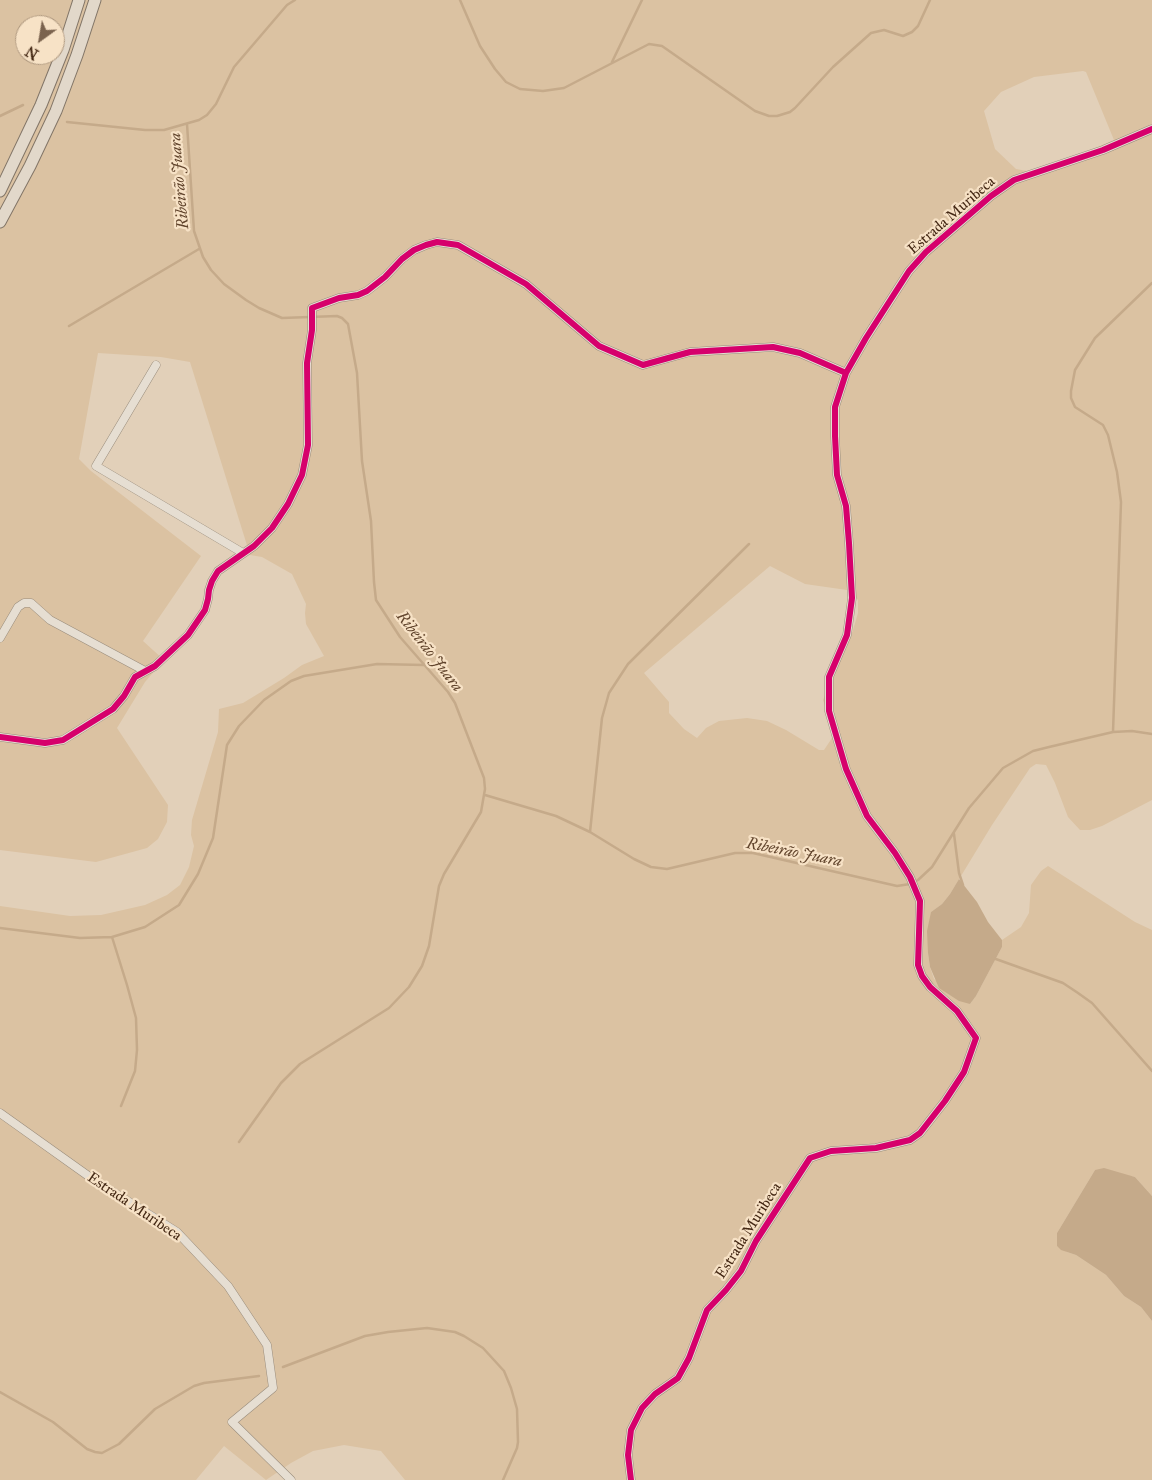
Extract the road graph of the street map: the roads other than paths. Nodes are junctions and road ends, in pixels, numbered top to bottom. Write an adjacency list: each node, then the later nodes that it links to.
1 (79, 0): 4 (highway)
2 (95, 0): 5 (highway)
3 (1152, 128): 7 (street, Estrada Muribeca)
4 (0, 191)
5 (0, 222)
6 (156, 366): 8 (street)
7 (846, 373): 8 (street); 14 (street, Estrada Muribeca)
8 (243, 553): 10 (street)
9 (0, 638): 10 (street)
10 (145, 671): 11 (street)
11 (0, 737)
12 (0, 1113): 13 (street, Estrada Muribeca)
13 (291, 1480)
14 (631, 1480)

